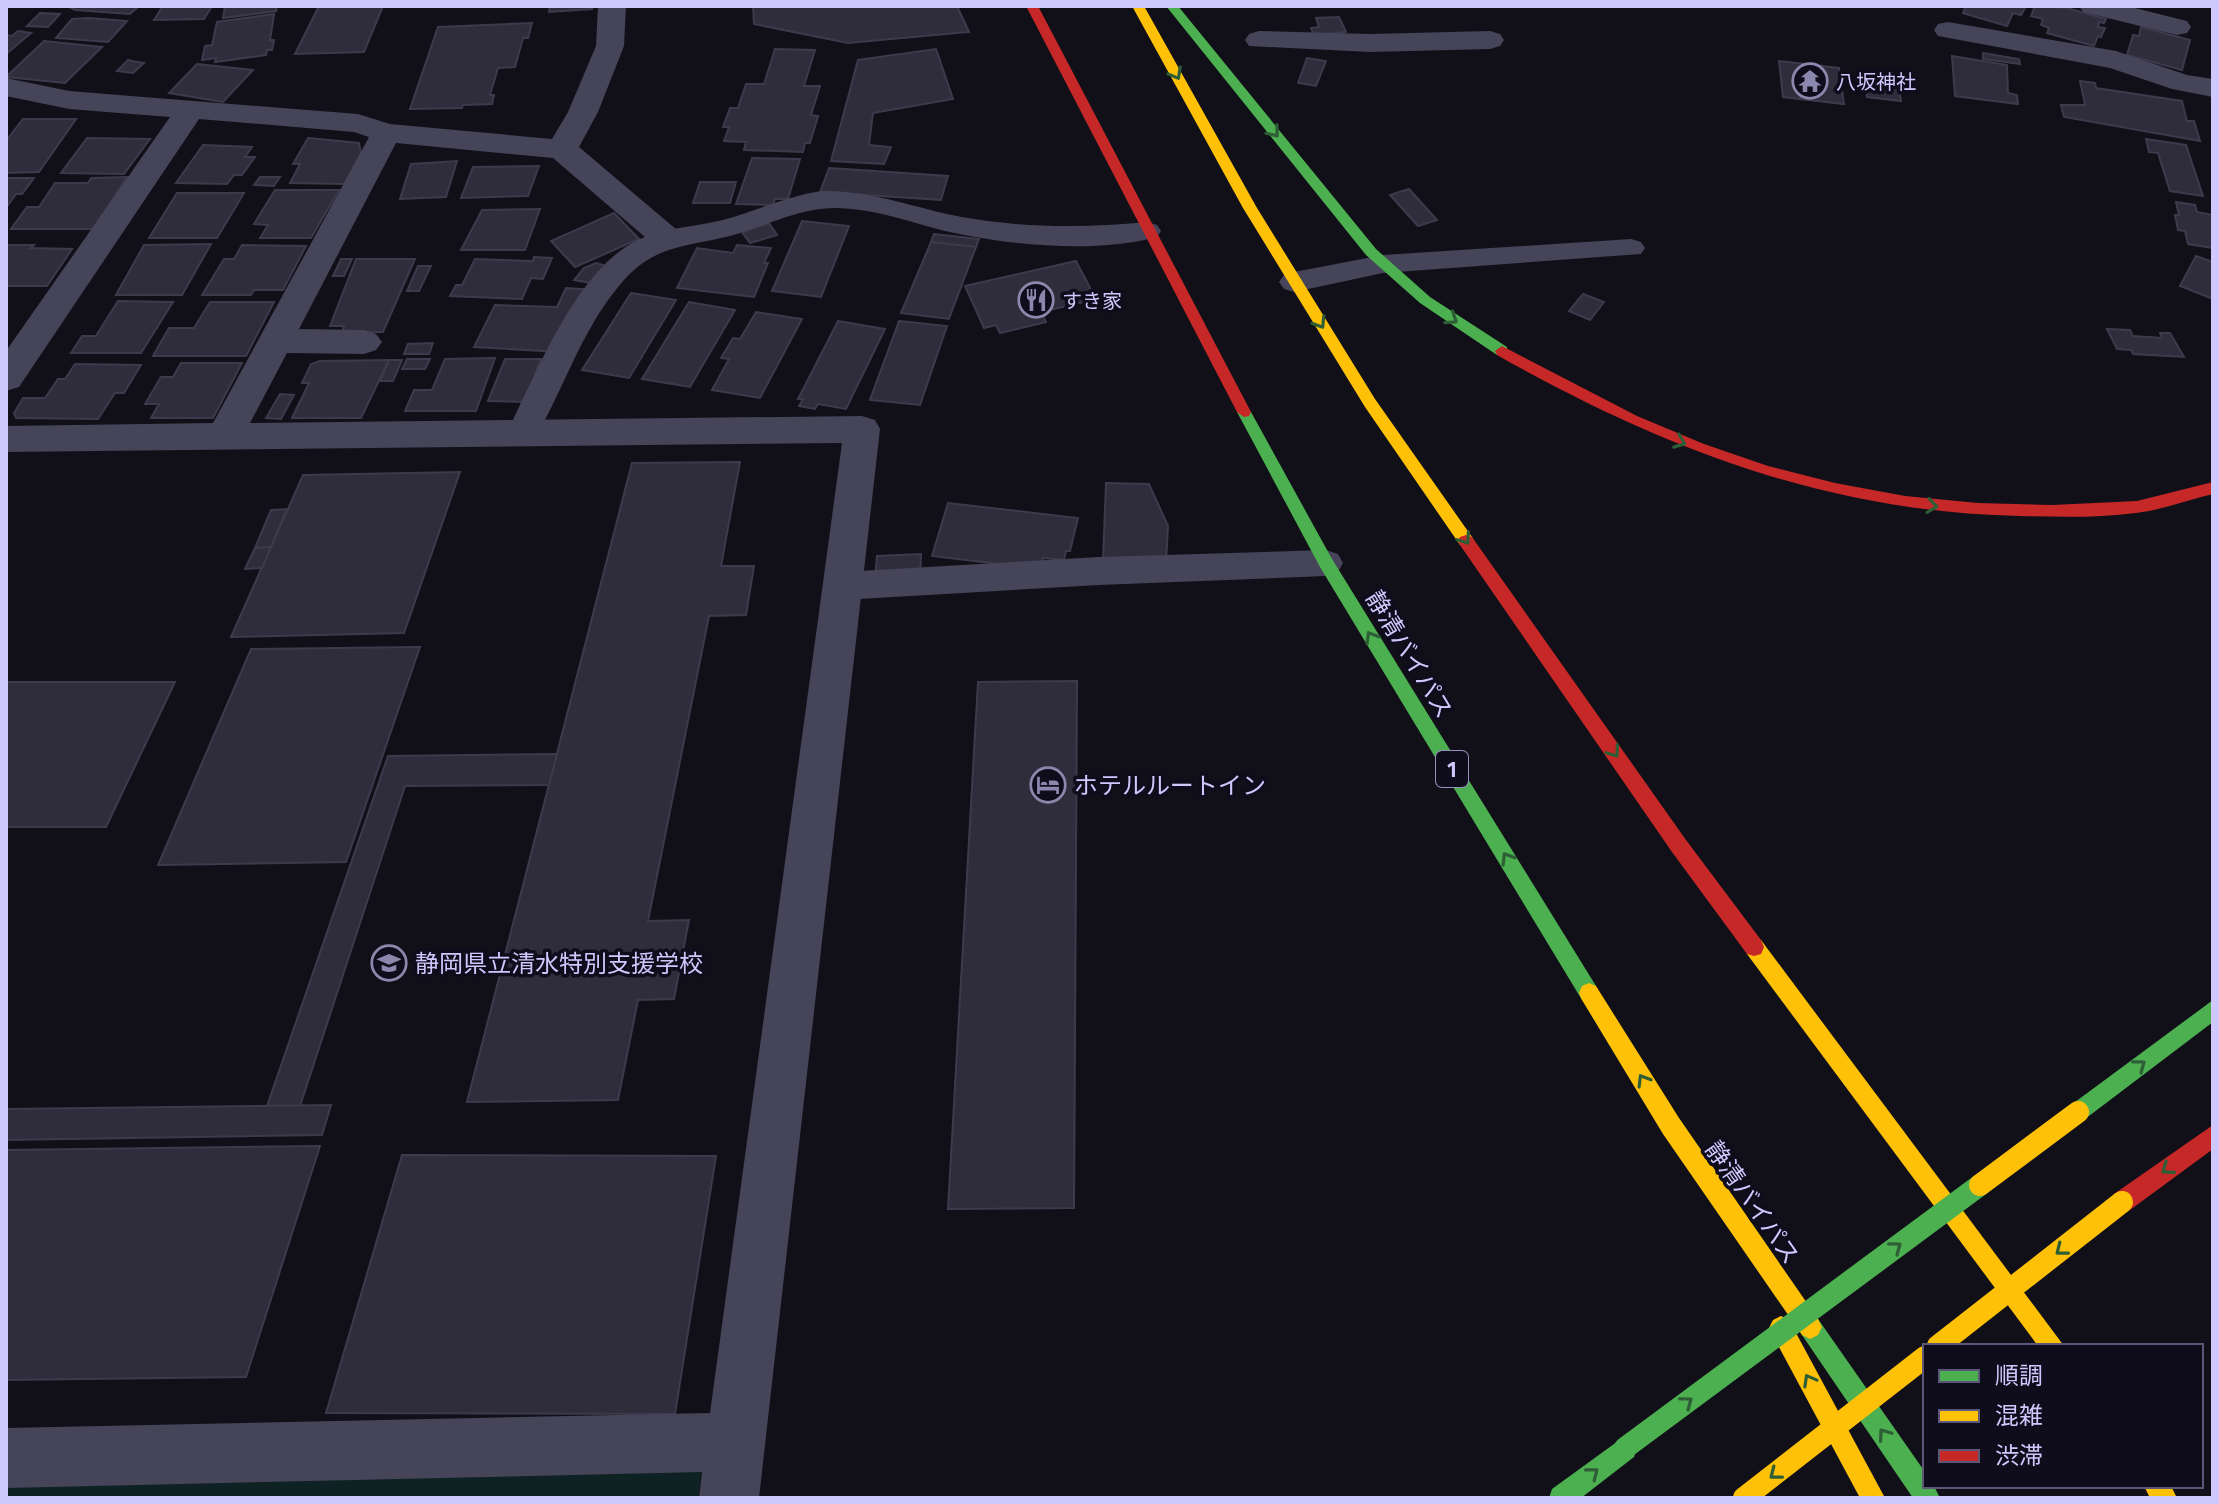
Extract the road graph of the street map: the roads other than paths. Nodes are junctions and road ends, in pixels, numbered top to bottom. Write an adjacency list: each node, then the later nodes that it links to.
1 (612, 6): 14 (street)
2 (1032, 6): 15 (highway, 静清バイパス / 1)
3 (1138, 6): 19 (highway, one-way to 19)
4 (1172, 6): 18 (highway, one-way to 18)
5 (2093, 6): 6 (street)
6 (2177, 27)
7 (1948, 30): 11 (street)
8 (1259, 40): 9 (street)
9 (1490, 40)
10 (6, 87): 12 (street)
11 (2212, 92)
12 (190, 110): 13 (street); 22 (street)
13 (386, 133): 14 (street); 20 (street)
14 (562, 149): 16 (street)
15 (1147, 231): 16 (lane); 27 (highway, 静清バイパス / 1)
16 (665, 237): 23 (lane)
17 (1631, 248): 18 (lane)
18 (1383, 264): 19 (lane); 26 (highway, one-way to 26)
19 (1294, 282): 35 (highway, one-way to 35)
20 (277, 341): 21 (street); 24 (street)
21 (364, 342)
22 (6, 378)
23 (523, 432): 24 (street); 28 (street)
24 (225, 436): 25 (street)
25 (6, 439)
26 (2213, 488)
27 (1326, 563): 28 (lane); 30 (highway, 静清バイパス / 1, one-way to 27)
28 (842, 586): 38 (street)
29 (2213, 1010): 39 (highway, one-way to 29, bridge)
30 (1671, 1126): 32 (highway); 42 (highway, 静清バイパス / 1, one-way to 30)
31 (2213, 1136): 34 (highway, one-way to 34, bridge)
32 (1754, 1278)
33 (1768, 1305): 41 (highway, one-way to 33)
34 (1941, 1344)
35 (2051, 1344)
36 (1923, 1359): 40 (highway, one-way to 40, bridge)
37 (6, 1458): 38 (street)
38 (732, 1470)
39 (1561, 1498)
40 (1744, 1498)
41 (1873, 1498)
42 (1928, 1498)

